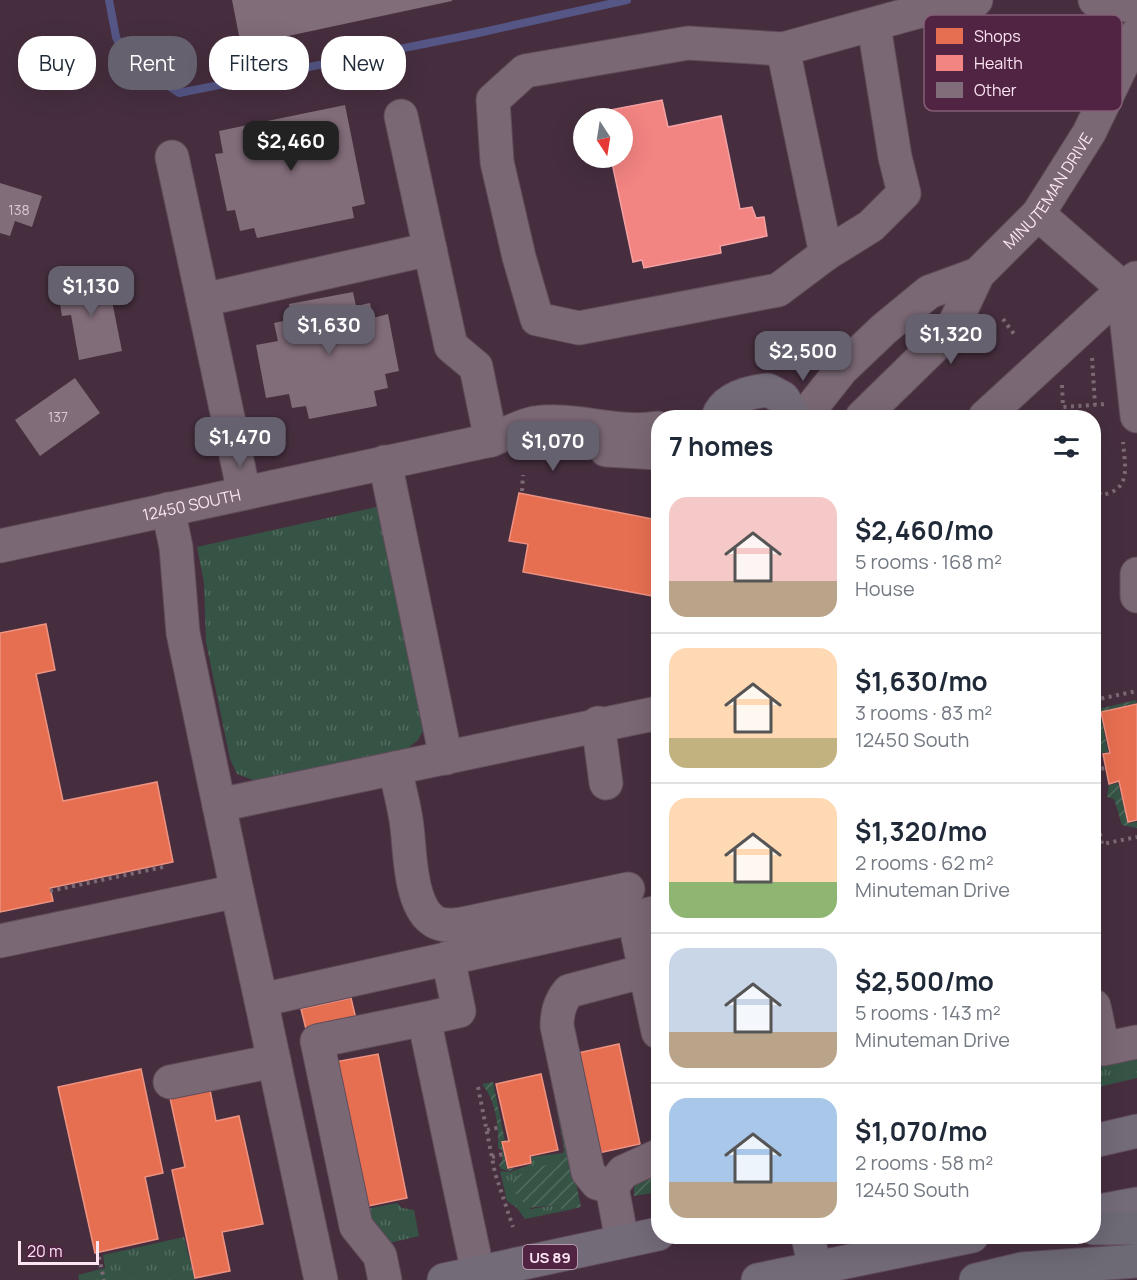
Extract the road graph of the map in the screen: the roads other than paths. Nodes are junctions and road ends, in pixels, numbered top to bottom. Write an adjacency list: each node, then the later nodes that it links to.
1 (976, 0): 4 (street)
2 (1095, 0): 3 (street)
3 (1137, 8)
4 (874, 26): 6 (street); 13 (street)
5 (1137, 34): 7 (street, MINUTEMAN DRIVE)
6 (783, 49): 13 (street); 13 (street)
7 (1122, 65)
8 (1100, 111): 11 (street, MINUTEMAN DRIVE)
9 (401, 116): 12 (street)
10 (172, 157): 16 (street)
11 (1038, 214): 14 (street, MINUTEMAN DRIVE); 15 (street)
12 (430, 249): 16 (street); 28 (street)
13 (826, 254)
14 (978, 274): 17 (street, MINUTEMAN DRIVE); 18 (street, MINUTEMAN DRIVE)
15 (1130, 282): 25 (street); 26 (street)
16 (203, 300): 33 (street)
17 (952, 329): 23 (street); 24 (street, MINUTEMAN DRIVE)
18 (842, 369): 19 (street); 22 (street, MINUTEMAN DRIVE)
19 (768, 390): 20 (main road); 21 (main road)
20 (720, 410)
21 (790, 410)
22 (810, 410)
23 (835, 410)
24 (869, 410)
25 (993, 410)
26 (1124, 418)
27 (651, 428): 28 (street, 12450 SOUTH)
28 (491, 440): 29 (street, 12450 SOUTH); 31 (street, 12450 SOUTH)
29 (623, 452): 30 (street, 12450 SOUTH); 32 (street)
30 (651, 453)
31 (385, 462): 33 (street, 12450 SOUTH); 40 (street)
32 (651, 467)
33 (244, 493): 34 (street, 12450 SOUTH)
34 (168, 509): 35 (street, 12450 SOUTH); 43 (street)
35 (0, 546)
36 (1137, 574): 37 (street)
37 (1137, 596)
38 (651, 714): 39 (street)
39 (598, 723): 40 (street); 42 (street)
40 (446, 758): 41 (street)
41 (396, 768): 43 (street); 45 (street)
42 (606, 783)
43 (219, 805): 44 (street)
44 (237, 891): 46 (street); 50 (street)
45 (640, 906): 47 (street); 48 (street)
46 (0, 941)
47 (448, 958): 50 (street); 51 (street)
48 (645, 971): 49 (street); 59 (street)
49 (651, 999)
50 (261, 1000): 54 (street)
51 (424, 1019): 70 (street); 73 (street)
52 (1101, 1039): 53 (street)
53 (1137, 1042)
54 (274, 1061): 55 (street); 72 (street)
55 (170, 1082)
56 (1137, 1131): 57 (main road)
57 (1101, 1139)
58 (651, 1159): 59 (street)
59 (612, 1187): 65 (street)
60 (1137, 1204): 61 (main road)
61 (1101, 1211)
62 (1101, 1228): 63 (highway)
63 (1137, 1228)
64 (651, 1236): 65 (main road, US 89)
65 (622, 1242): 70 (main road, US 89)
66 (810, 1244): 71 (main road)
67 (931, 1244): 68 (main road)
68 (858, 1258): 71 (main road)
69 (1137, 1261): 76 (highway)
70 (478, 1273): 74 (main road, US 89)
71 (816, 1274): 75 (main road)
72 (321, 1280)
73 (386, 1280)
74 (444, 1280)
75 (758, 1280)
76 (976, 1280)

